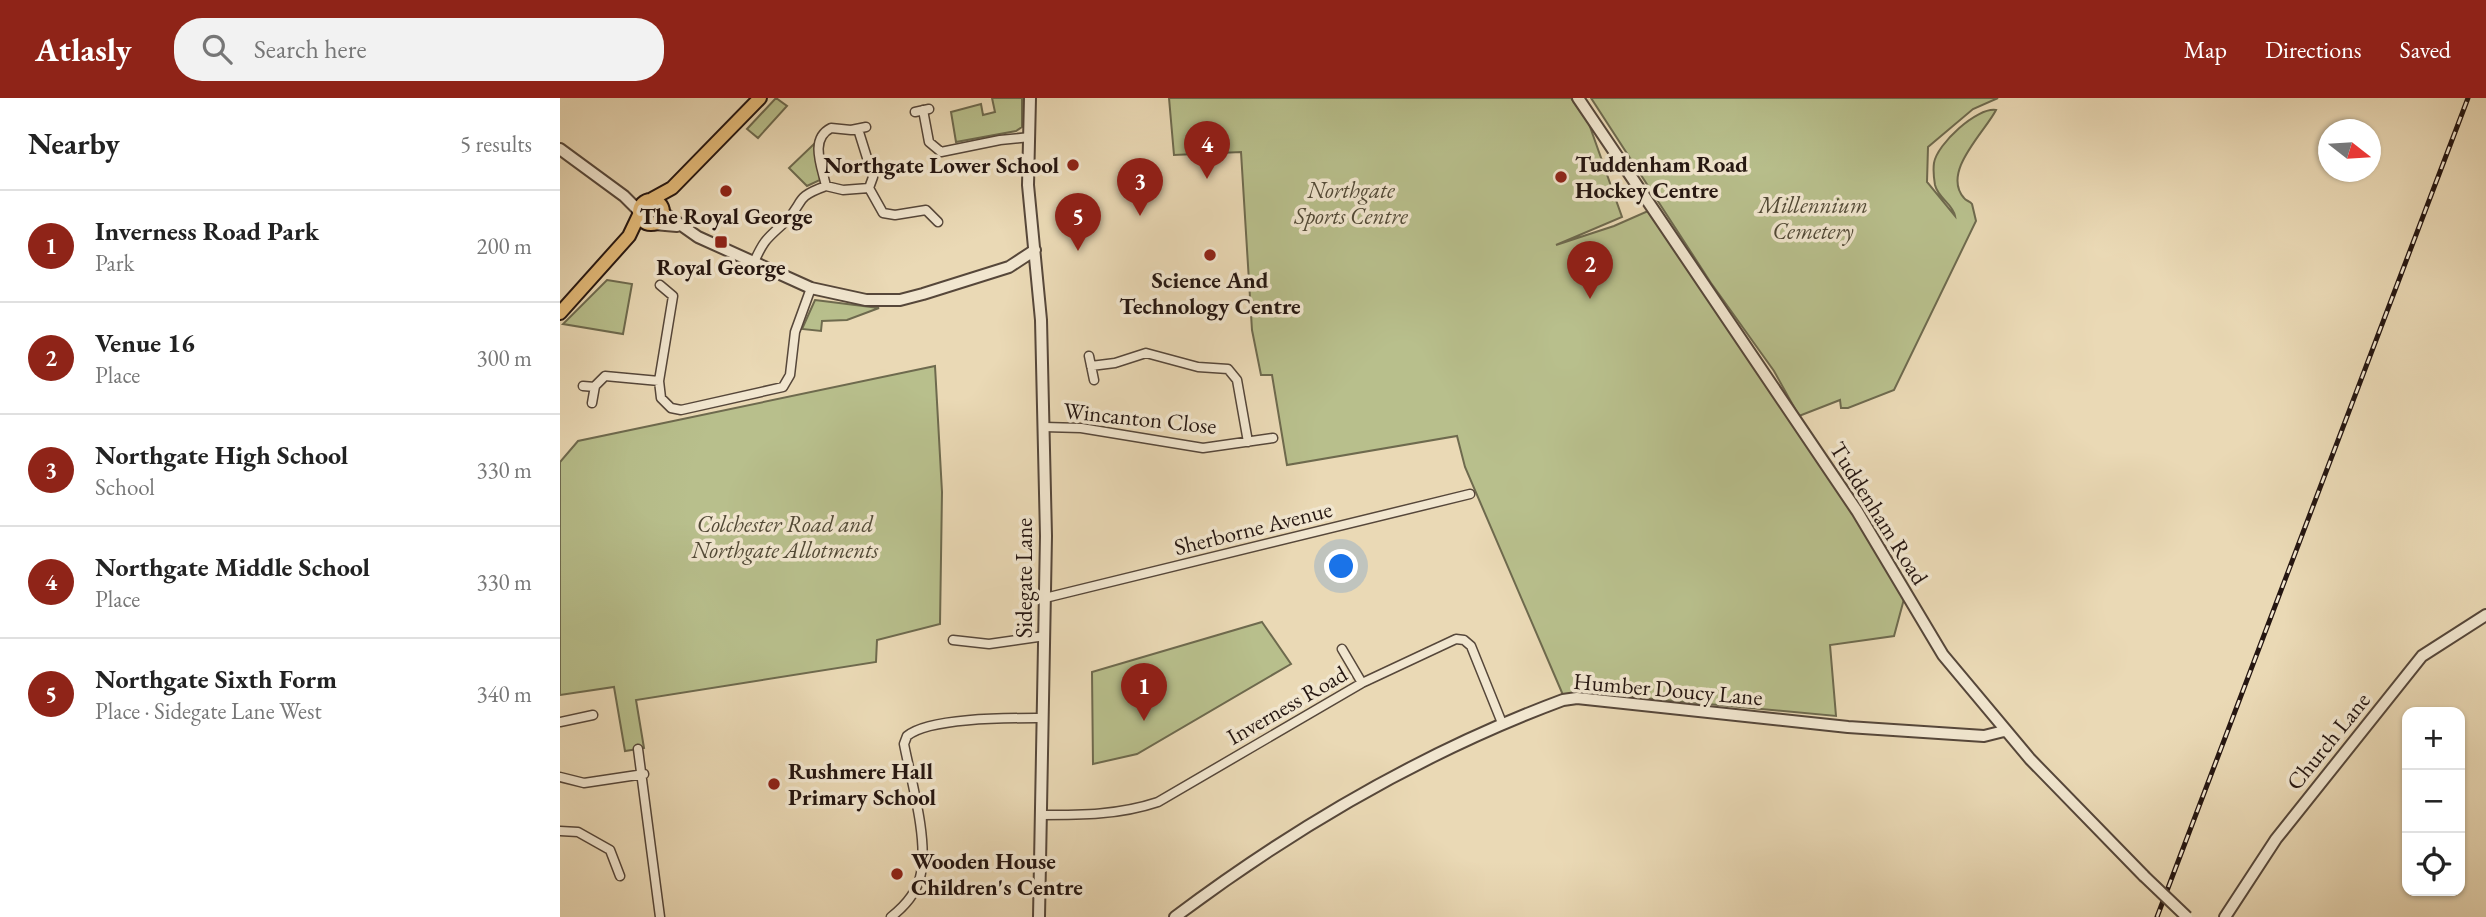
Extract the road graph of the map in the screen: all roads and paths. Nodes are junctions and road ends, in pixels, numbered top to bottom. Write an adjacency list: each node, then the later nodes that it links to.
1 (760, 98): 8 (main road)
2 (1030, 98): 5 (street, Sidegate Lane)
3 (1578, 98): 44 (street, Tuddenham Road)
4 (922, 110): 5 (street)
5 (1030, 137): 16 (street, Sidegate Lane)
6 (560, 149): 13 (street)
7 (826, 186): 9 (street); 9 (street); 17 (street)
8 (672, 188): 12 (main road); 13 (main road)
9 (869, 188): 11 (street)
10 (933, 200): 11 (street)
11 (926, 210): 14 (street)
12 (663, 211): 13 (main road); 15 (street)
13 (646, 213): 15 (street); 22 (main road)
14 (938, 222)
15 (679, 226): 17 (street)
16 (1035, 250): 18 (street); 19 (street, Sidegate Lane)
17 (754, 262): 21 (street)
18 (1009, 267): 19 (street); 21 (street)
19 (1037, 267): 30 (street, Sidegate Lane)
20 (660, 285): 26 (street)
21 (811, 288): 26 (street)
22 (560, 313)
23 (1089, 356): 24 (street)
24 (1091, 366): 25 (street); 32 (street)
25 (1094, 380)
26 (659, 381): 28 (street)
27 (583, 386): 28 (street)
28 (595, 387): 29 (street)
29 (592, 403)
30 (1044, 427): 32 (street, Wincanton Close); 34 (street, Sidegate Lane)
31 (1273, 438): 32 (street, Wincanton Close)
32 (1248, 442)
33 (1470, 494): 34 (street, Sherborne Avenue)
34 (1045, 598): 36 (street, Sidegate Lane)
35 (2486, 615): 56 (street, Church Lane)
36 (1045, 636): 37 (street); 41 (street, Sidegate Lane)
37 (953, 640)
38 (1342, 649): 39 (street)
39 (1362, 683): 43 (street, Inverness Road); 48 (street, Inverness Road)
40 (593, 715): 42 (street)
41 (1043, 718): 48 (street, Sidegate Lane); 52 (street)
42 (560, 722)
43 (1503, 723): 44 (street, Humber Doucy Lane); 54 (street, Humber Doucy Lane)
44 (2004, 731): 55 (street, Tuddenham Road, bridge)
45 (638, 749): 46 (street)
46 (643, 774): 47 (street); 51 (street)
47 (560, 777)
48 (1041, 815): 53 (street, Sidegate Lane)
49 (560, 831): 50 (street)
50 (620, 876)
51 (660, 917)
52 (891, 917)
53 (1039, 917)
54 (1175, 917)
55 (2187, 917)
56 (2225, 917)

